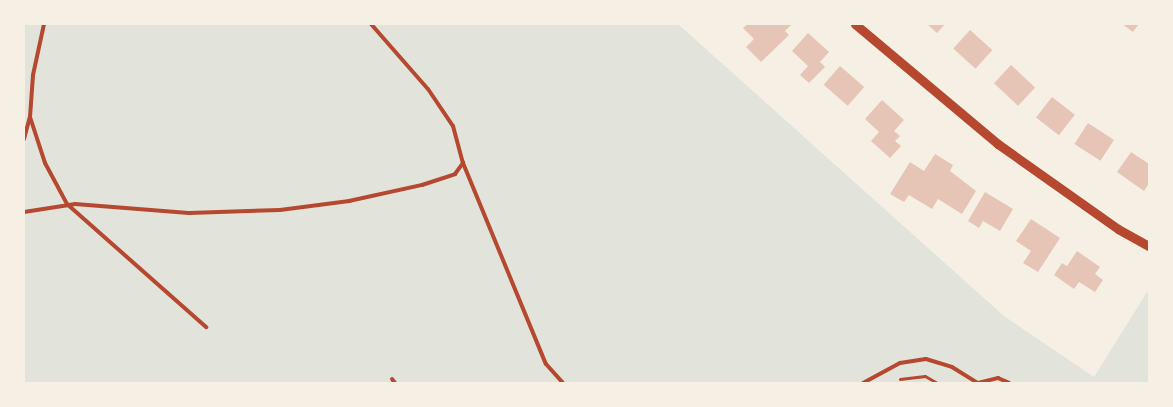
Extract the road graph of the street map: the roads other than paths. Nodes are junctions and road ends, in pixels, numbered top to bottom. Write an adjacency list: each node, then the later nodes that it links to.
1 (44, 24): 4 (lane)
2 (371, 24): 6 (lane)
3 (855, 24): 9 (street)
4 (30, 117): 5 (lane); 7 (lane)
5 (24, 139)
6 (463, 162): 7 (lane); 13 (lane)
7 (67, 204): 8 (lane); 10 (lane)
8 (24, 212)
9 (1149, 246)
10 (206, 327)
11 (392, 379): 12 (lane)
12 (395, 383)
13 (563, 383)
14 (863, 383): 15 (lane)
15 (978, 383): 16 (lane)
16 (1009, 383)

